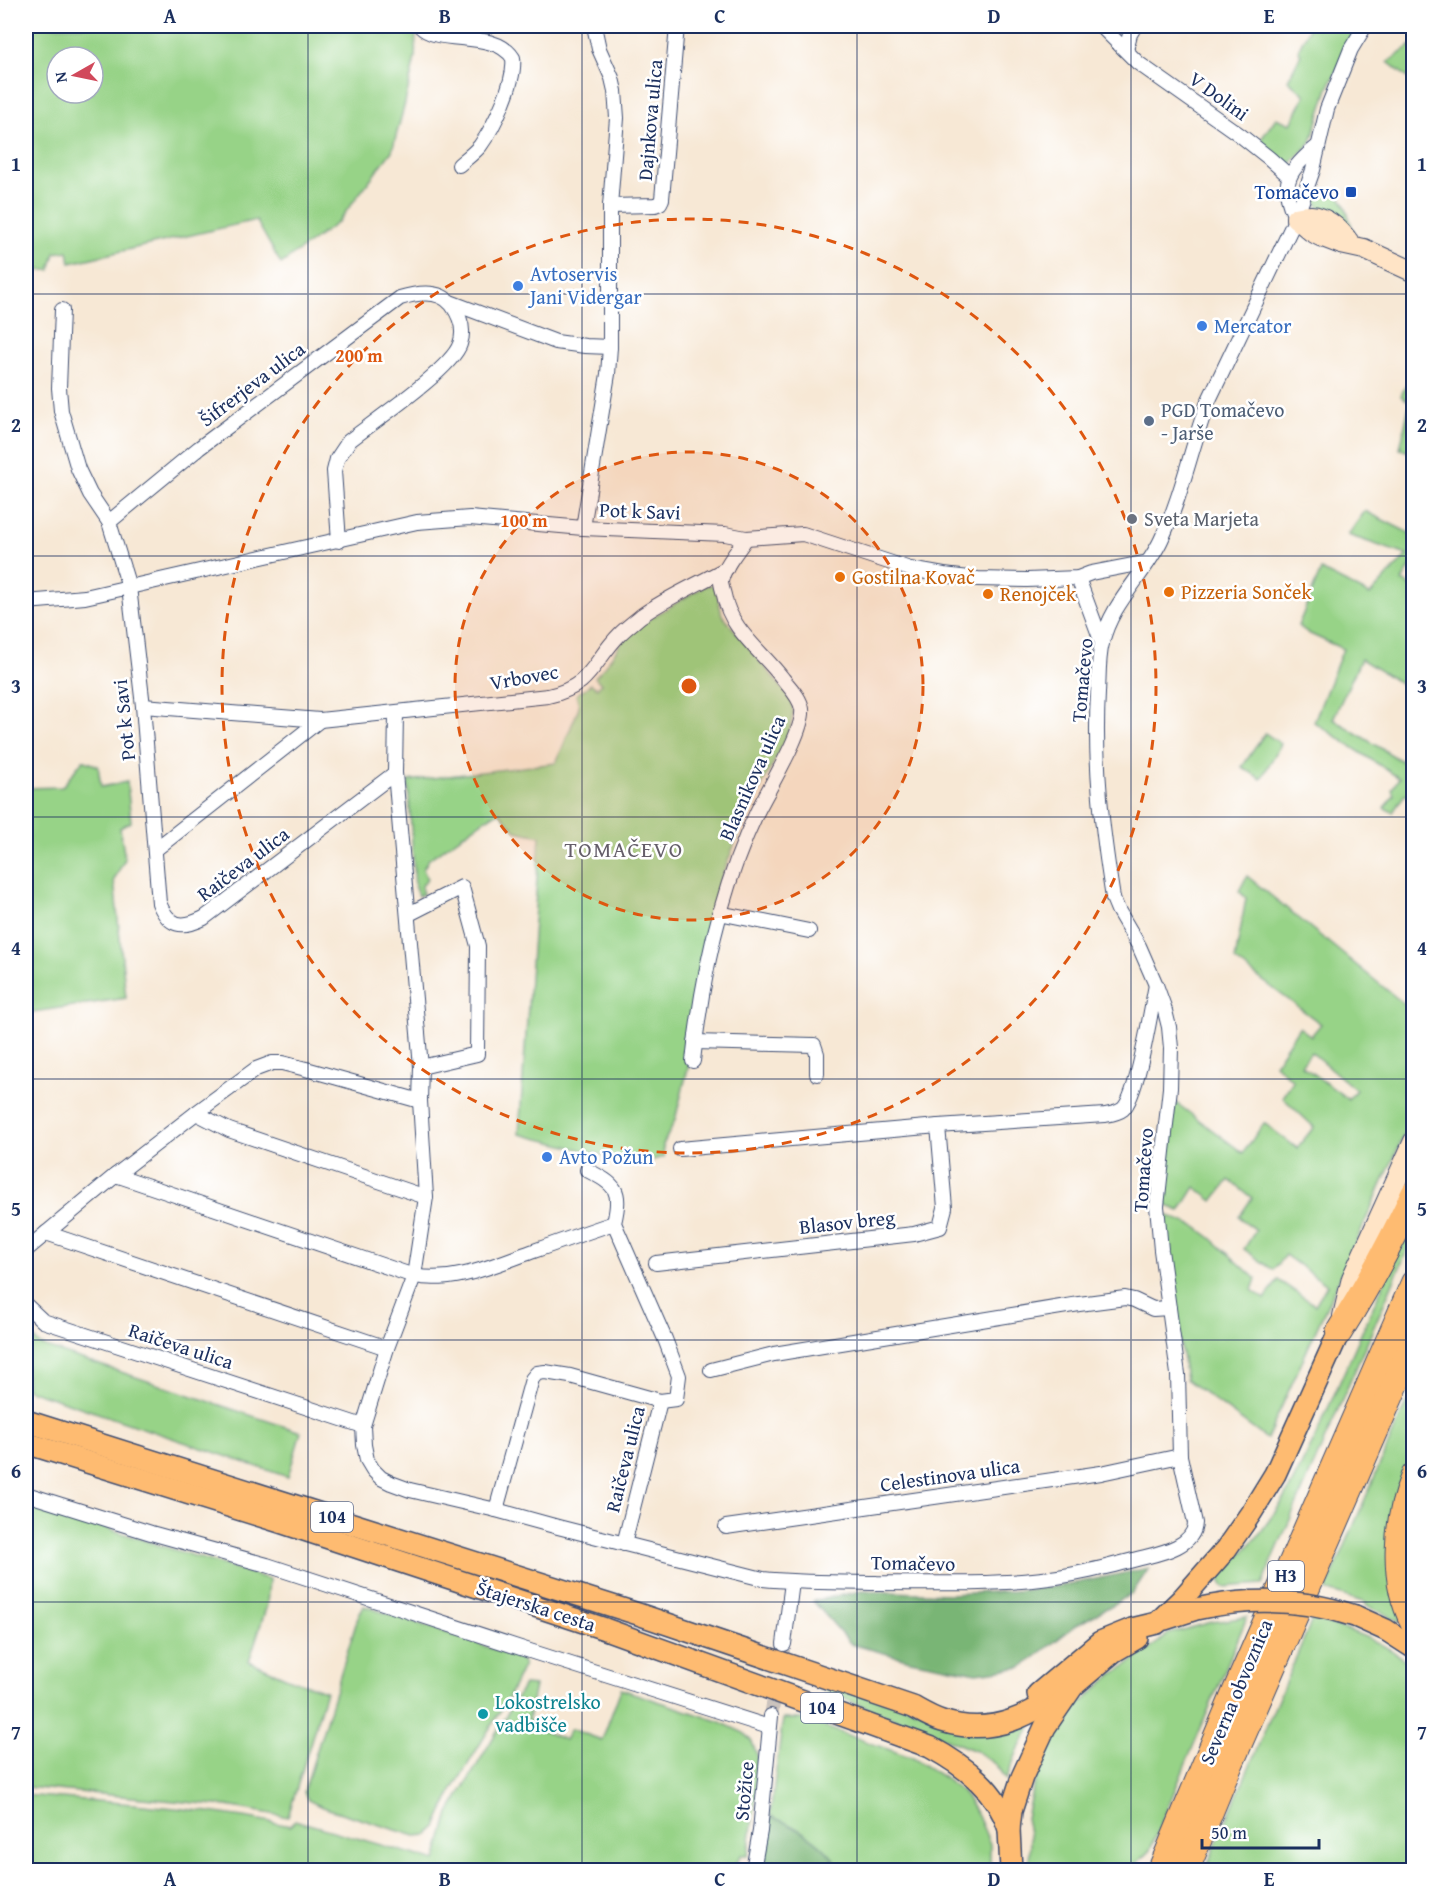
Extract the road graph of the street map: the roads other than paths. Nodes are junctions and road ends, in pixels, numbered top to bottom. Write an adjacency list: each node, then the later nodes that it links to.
1 (420, 26): 9 (street)
2 (594, 26): 11 (street, Dajnkova ulica)
3 (677, 26): 11 (street, Dajnkova ulica)
4 (1101, 26): 7 (street, V Dolini)
5 (1134, 26): 7 (street)
6 (1365, 26): 8 (street, Tomačevo)
7 (1126, 50): 10 (street, V Dolini)
8 (1318, 146): 10 (street); 12 (street, Tomačevo)
9 (459, 165)
10 (1289, 176): 12 (street)
11 (610, 206): 16 (street, Dajnkova ulica)
12 (1296, 218): 13 (street); 21 (street, Tomačevo)
13 (1413, 272)
14 (450, 302): 16 (street); 17 (street, Šifrerjeva ulica); 20 (street)
15 (62, 310): 17 (street)
16 (610, 347): 18 (street, Dajnkova ulica)
17 (109, 522): 24 (street)
18 (583, 528): 19 (street, Pot k Savi); 20 (street, Pot k Savi)
19 (746, 538): 22 (street, Blasnikova ulica); 23 (street, Pot k Savi)
20 (339, 541): 24 (street, Pot k Savi)
21 (1148, 562): 23 (street, Pot k Savi); 26 (street, Tomačevo)
22 (727, 568): 28 (street, Vrbovec); 32 (street, Blasnikova ulica)
23 (1078, 578): 26 (street)
24 (129, 587): 25 (street, Pot k Savi); 27 (street, Pot k Savi)
25 (26, 602)
26 (1102, 643): 35 (street, Tomačevo)
27 (143, 706): 29 (street, Vrbovec); 31 (street, Pot k Savi)
28 (396, 713): 29 (street, Vrbovec); 30 (street, Raičeva ulica)
29 (320, 720): 31 (street)
30 (395, 773): 31 (street, Raičeva ulica); 33 (street, Raičeva ulica)
31 (156, 849)
32 (719, 913): 34 (street); 36 (street, Blasnikova ulica)
33 (409, 914): 38 (street, Raičeva ulica); 38 (street)
34 (809, 931)
35 (1156, 985): 42 (street); 56 (street, Tomačevo)
36 (695, 1042): 37 (street, Blasnikova ulica); 39 (street)
37 (693, 1061)
38 (421, 1067): 40 (street, Raičeva ulica)
39 (817, 1074)
40 (420, 1101): 41 (street); 48 (street, Raičeva ulica)
41 (196, 1113): 46 (street); 48 (street)
42 (938, 1126): 44 (street); 52 (street, Blasov breg)
43 (1413, 1141): 57 (street)
44 (680, 1149)
45 (587, 1170): 49 (street)
46 (116, 1175): 50 (street); 53 (street)
47 (1413, 1194): 57 (highway)
48 (426, 1197): 53 (street, Raičeva ulica)
49 (614, 1223): 53 (street); 61 (street)
50 (46, 1233): 51 (street); 59 (street)
51 (26, 1250)
52 (656, 1263)
53 (414, 1276): 59 (street, Raičeva ulica)
54 (1413, 1283): 84 (highway, Severna obvoznica / H3)
55 (26, 1305): 63 (street, Raičeva ulica)
56 (1169, 1308): 60 (street); 65 (street, Tomačevo)
57 (1340, 1332): 74 (main road)
58 (1413, 1342): 85 (highway, Severna obvoznica / H3)
59 (387, 1348): 63 (street, Raičeva ulica)
60 (711, 1370)
61 (660, 1401): 68 (street, Raičeva ulica); 71 (street, Raičeva ulica)
62 (26, 1421): 79 (main road, Štajerska cesta / 104)
63 (363, 1426): 68 (street, Raičeva ulica)
64 (26, 1443): 80 (main road, Štajerska cesta / 104)
65 (1180, 1456): 70 (street, Celestinova ulica); 73 (street, Tomačevo)
66 (1413, 1476): 75 (highway)
67 (26, 1494): 81 (street, Stožice)
68 (496, 1510): 71 (street, Raičeva ulica)
69 (1413, 1522): 72 (street)
70 (726, 1527)
71 (624, 1544): 73 (street, Raičeva ulica)
72 (1413, 1578)
73 (792, 1582): 76 (street)
74 (1156, 1623): 77 (main road, bridge); 78 (main road); 79 (main road, Štajerska cesta)
75 (1413, 1623)
76 (784, 1644)
77 (1413, 1648)
78 (1072, 1686): 79 (main road, Štajerska cesta / 104); 80 (main road)
79 (913, 1707)
80 (1009, 1829): 82 (main road); 83 (main road)
81 (753, 1870)
82 (997, 1870)
83 (1011, 1870)
84 (1161, 1870)
85 (1186, 1870)

